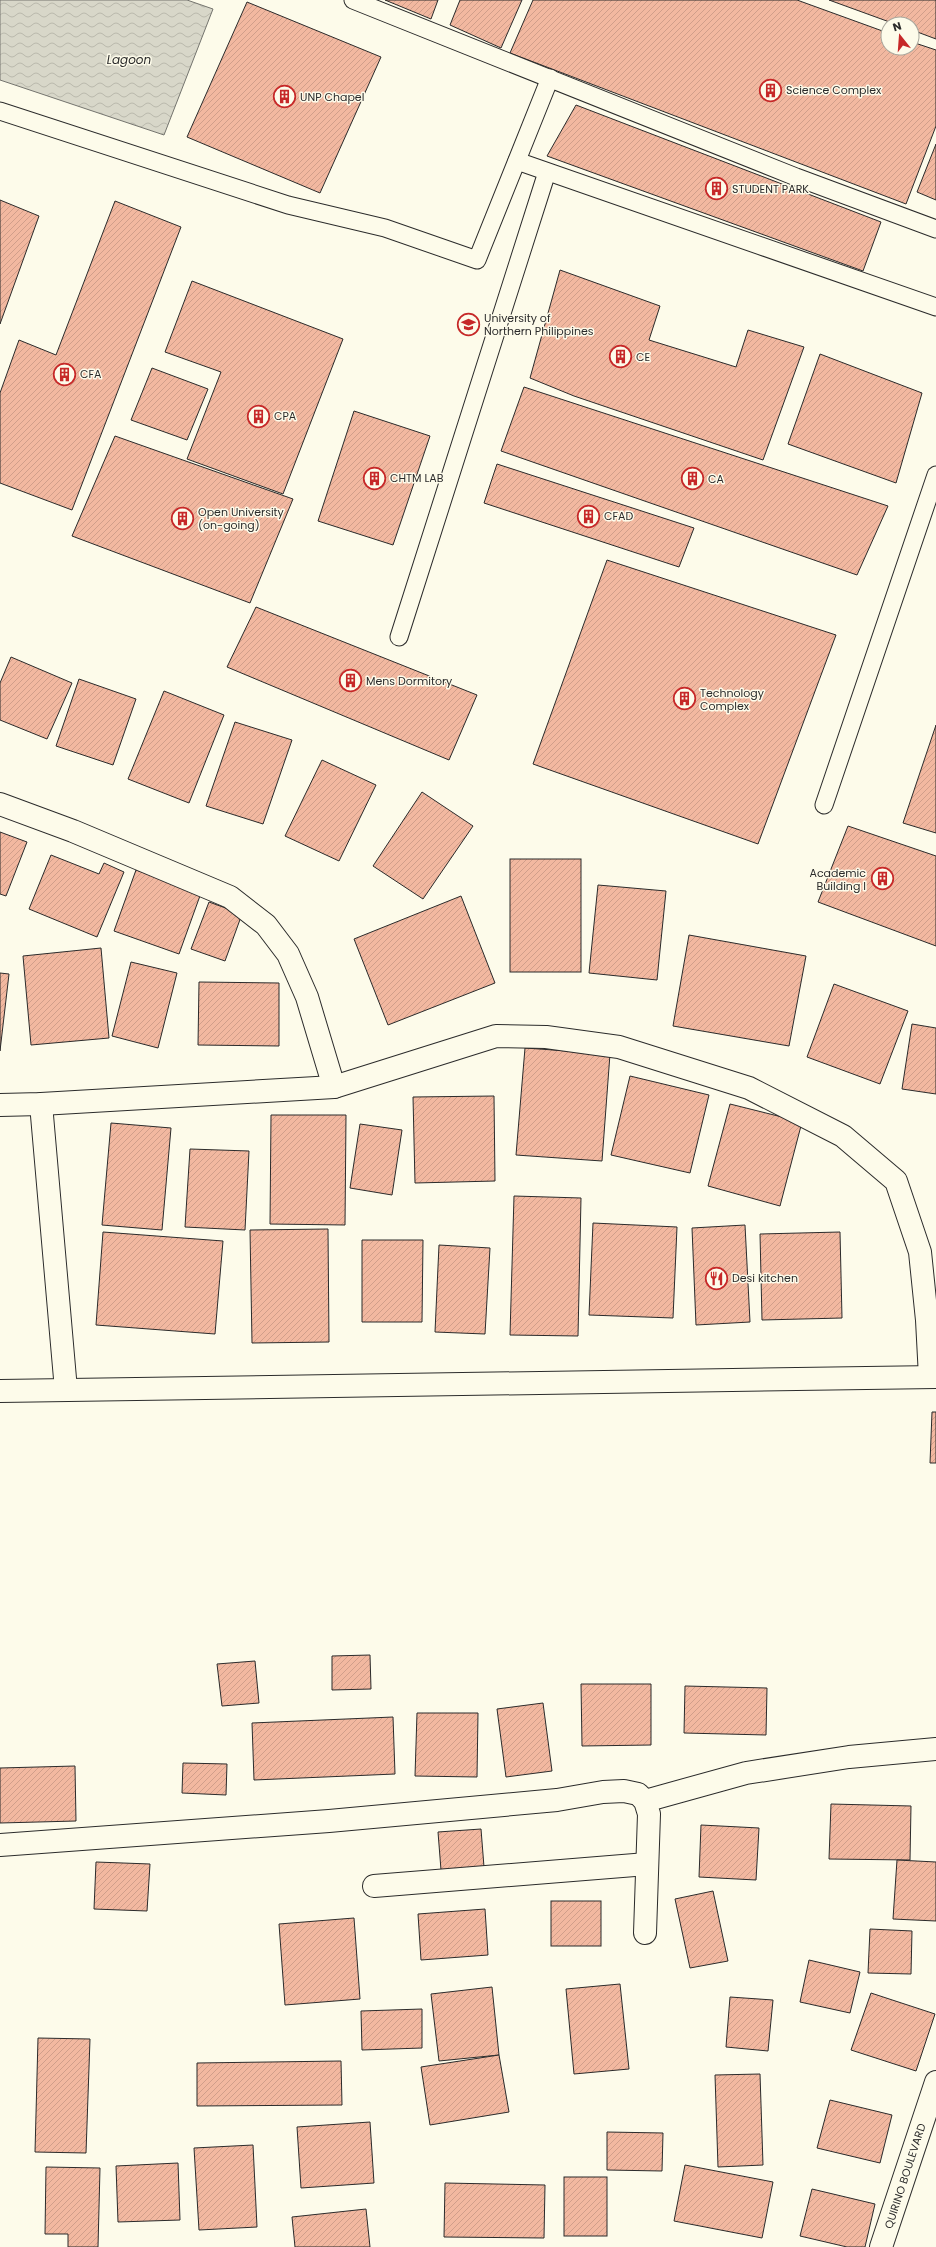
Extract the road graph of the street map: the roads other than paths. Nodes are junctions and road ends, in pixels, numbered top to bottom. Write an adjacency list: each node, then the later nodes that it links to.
1 (352, 0): 2 (lane)
2 (550, 78): 4 (lane); 6 (lane)
3 (0, 111): 4 (lane)
4 (517, 161): 5 (lane)
5 (548, 172): 7 (lane); 9 (lane)
6 (936, 229)
7 (936, 307)
8 (936, 475): 11 (lane)
9 (399, 637)
10 (0, 804): 12 (street)
11 (824, 805)
12 (334, 1087): 13 (street); 15 (street)
13 (41, 1104): 14 (street); 16 (street)
14 (0, 1105)
15 (933, 1377): 16 (street)
16 (66, 1390): 17 (street)
17 (0, 1391)
18 (936, 1749): 19 (street)
19 (645, 1801): 20 (street); 21 (street)
20 (0, 1845)
21 (647, 1864): 22 (street); 23 (street)
22 (374, 1886)
23 (645, 1933)
24 (936, 2082): 25 (street, QUIRINO BOULEVARD)
25 (881, 2247)

